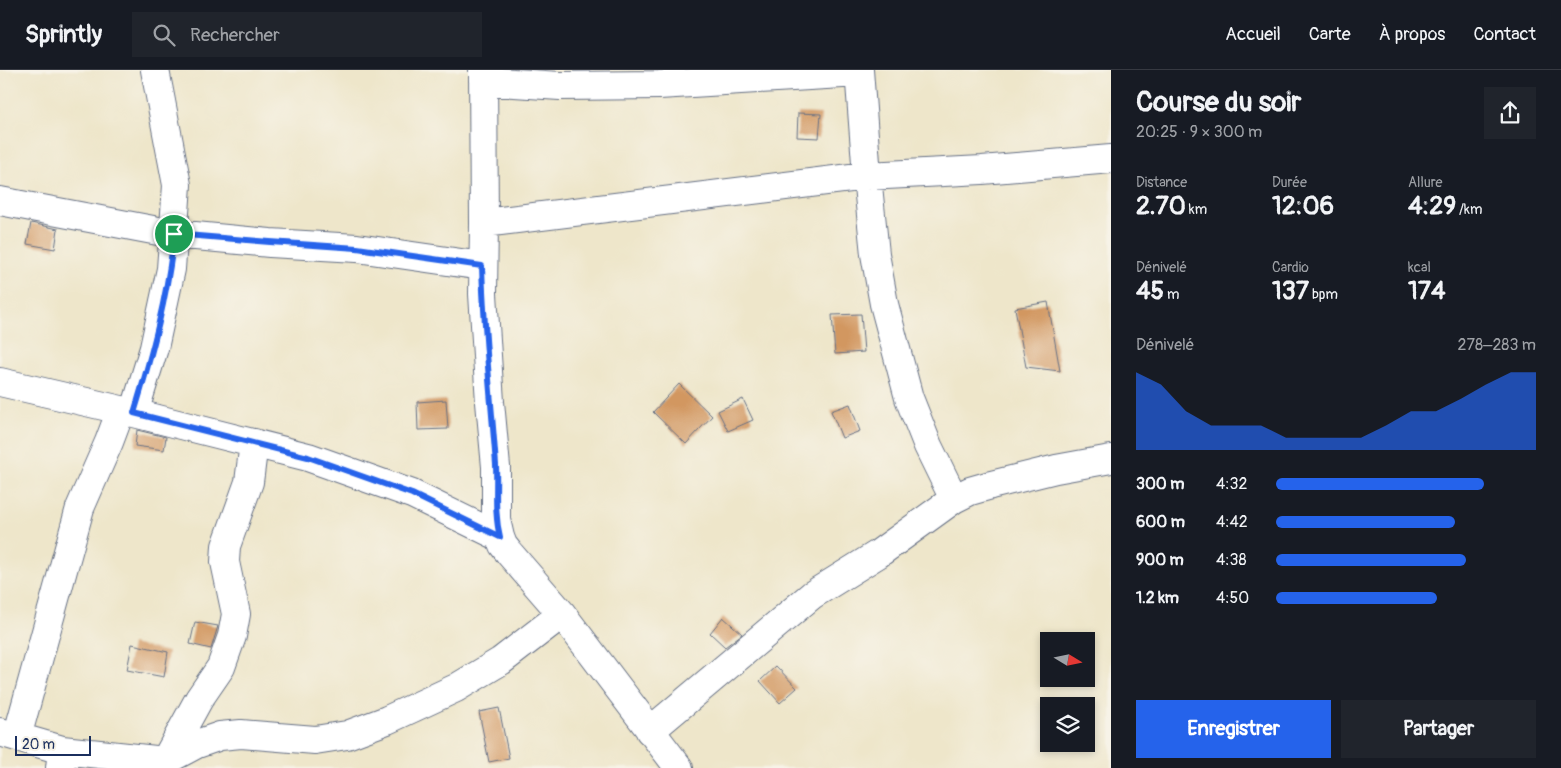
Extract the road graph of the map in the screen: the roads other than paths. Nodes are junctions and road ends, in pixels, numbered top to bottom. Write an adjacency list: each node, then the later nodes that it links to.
1 (155, 70): 8 (street)
2 (859, 71): 3 (street); 5 (street)
3 (483, 75): 7 (street)
4 (1111, 159): 5 (street)
5 (867, 176): 7 (street); 14 (street)
6 (0, 201): 8 (street)
7 (484, 223): 9 (street)
8 (174, 234): 9 (street); 11 (street)
9 (482, 266): 15 (street)
10 (0, 382): 11 (street)
11 (128, 411): 12 (street); 18 (street)
12 (254, 443): 15 (street); 20 (street)
13 (1111, 459): 14 (street)
14 (954, 500): 17 (street)
15 (500, 537): 16 (street)
16 (562, 614): 17 (street); 20 (street)
17 (650, 730): 21 (street)
18 (8, 735): 19 (street)
19 (61, 759): 20 (street)
20 (164, 761)
21 (679, 768)

